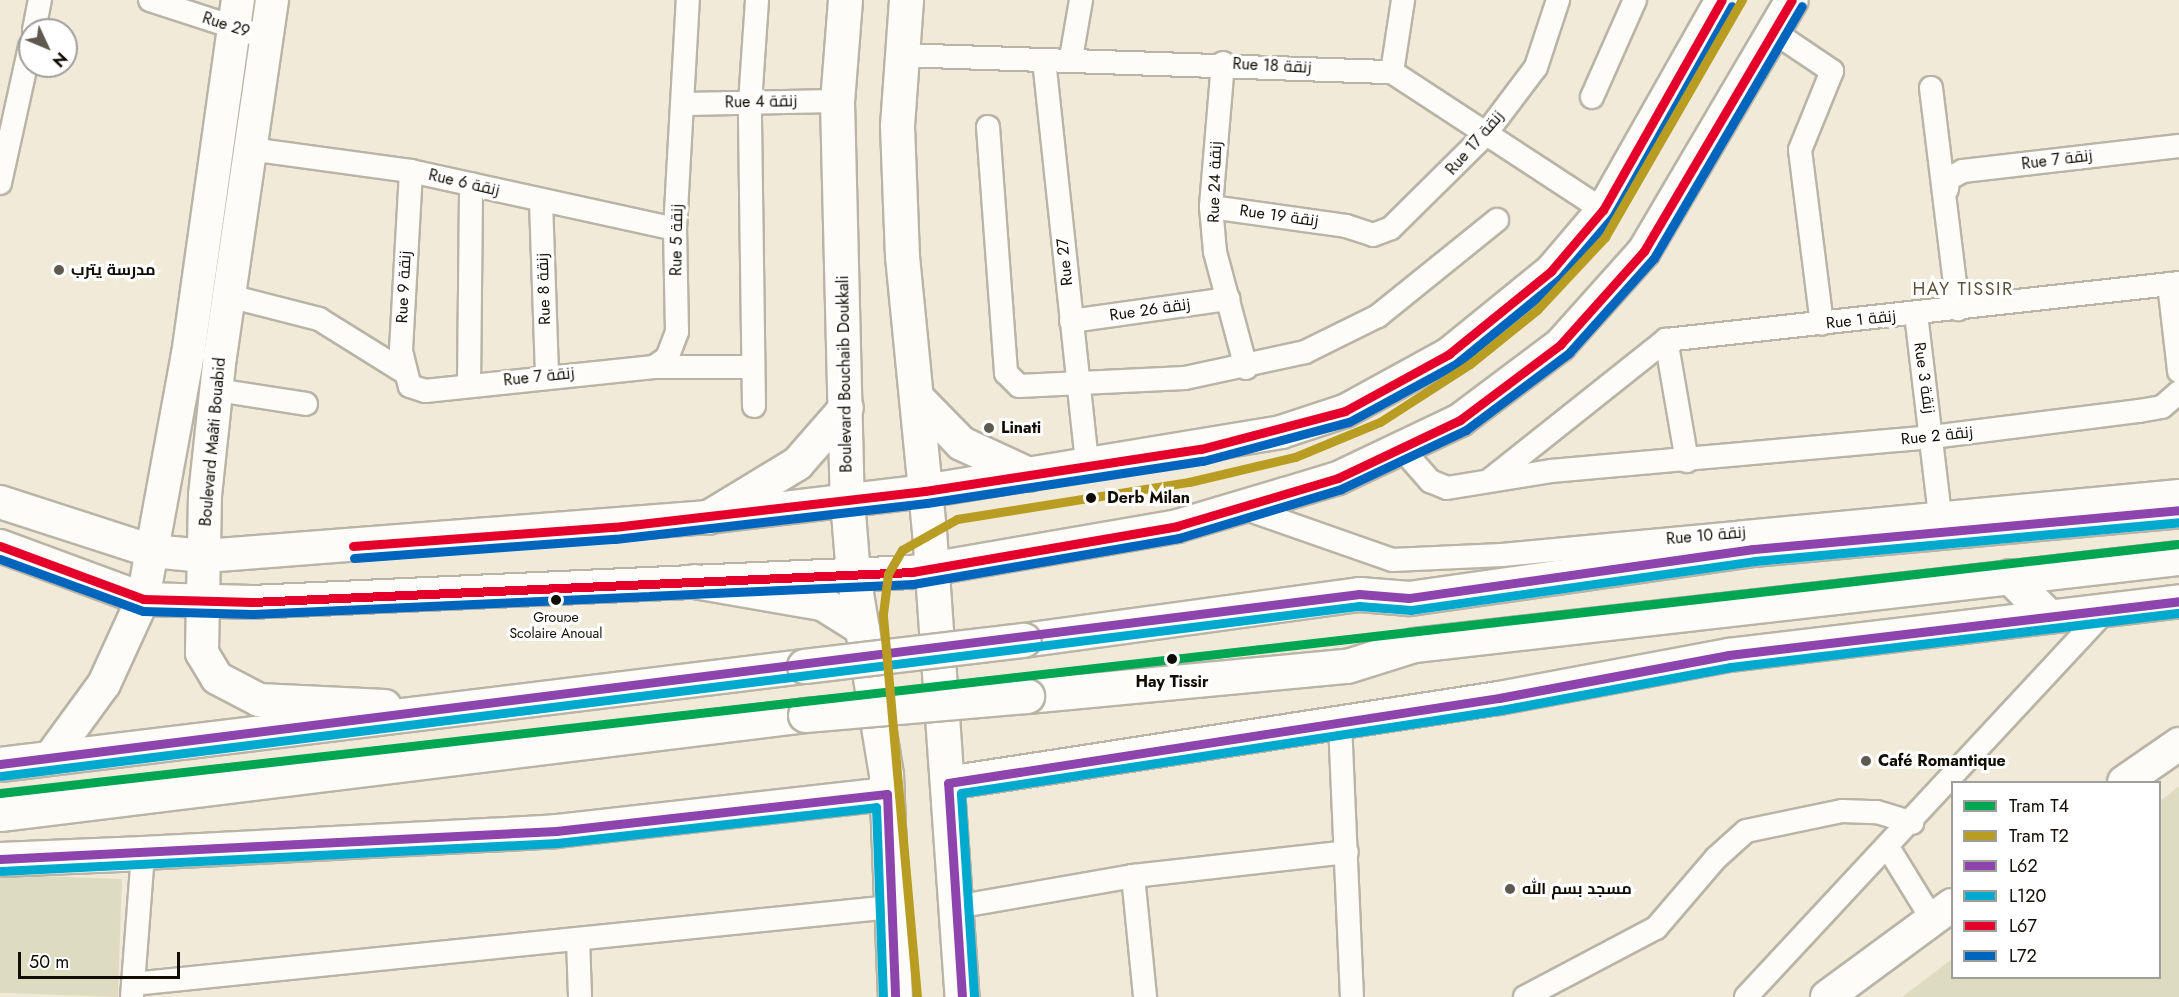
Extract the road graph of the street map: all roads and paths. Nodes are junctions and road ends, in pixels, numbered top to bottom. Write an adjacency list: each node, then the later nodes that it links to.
1 (40, 0): 15 (street)
2 (150, 0): 14 (street, Rue 29)
3 (272, 0): 17 (main road, Boulevard Maâti Bouabid)
4 (688, 0): 28 (street, Rue 5 زنقة)
5 (757, 0): 27 (street)
6 (845, 0): 26 (main road, Boulevard Bouchaib Doukkali)
7 (906, 0): 18 (main road)
8 (1081, 0): 19 (street)
9 (1403, 0): 22 (street)
10 (1558, 0): 30 (street, Rue 17 زنقة)
11 (1635, 0): 25 (street)
12 (1722, 0): 39 (main road)
13 (1792, 0): 16 (main road)
14 (237, 14): 17 (street, Rue 29); 80 (main road, Boulevard Maâti Bouabid)
15 (36, 18)
16 (1774, 32): 49 (street); 66 (main road)
17 (267, 38): 32 (main road, Boulevard Maâti Bouabid)
18 (900, 55): 20 (street, Rue 18 زنقة); 61 (main road)
19 (1071, 58): 20 (street, Rue 18 زنقة); 21 (street, Rue 18 زنقة)
20 (1044, 60): 48 (street, Rue 27)
21 (1223, 63): 22 (street, Rue 18 زنقة); 38 (street, Rue 24 زنقة)
22 (1392, 72): 30 (street)
23 (23, 78): 34 (street)
24 (1931, 88): 36 (street)
25 (1592, 97)
26 (837, 100): 27 (street, Rue 4 زنقة); 64 (main road, Boulevard Bouchaib Doukkali)
27 (750, 103): 28 (street, Rue 4 زنقة); 52 (street)
28 (684, 104): 42 (street, Rue 5 زنقة)
29 (988, 127): 57 (street)
30 (1484, 136): 39 (street); 41 (street, Rue 17 زنقة)
31 (2179, 146): 36 (street, Rue 7 زنقة)
32 (250, 149): 33 (street, Rue 6 زنقة); 44 (main road, Boulevard Maâti Bouabid)
33 (411, 171): 35 (street, Rue 6 زنقة); 55 (street, Rue 9 زنقة)
34 (0, 183)
35 (471, 184): 37 (street, Rue 6 زنقة); 58 (street)
36 (1947, 189): 46 (street)
37 (541, 202): 42 (street, Rue 6 زنقة); 56 (street, Rue 8 زنقة)
38 (1211, 207): 41 (street, Rue 19 زنقة); 45 (street, Rue 24 زنقة)
39 (1603, 210): 68 (main road)
40 (1497, 220): 53 (street)
41 (1346, 226)
42 (675, 229): 51 (street, Rue 5 زنقة)
43 (2174, 284): 46 (street, Rue 1 زنقة); 54 (street)
44 (229, 296): 55 (street); 59 (main road, Boulevard Maâti Bouabid)
45 (1228, 299): 48 (street, Rue 26 زنقة); 53 (street, Rue 24 زنقة)
46 (1958, 309): 47 (street, Rue 1 زنقة)
47 (1916, 314): 49 (street, Rue 1 زنقة); 65 (street, Rue 3 زنقة)
48 (1071, 321): 57 (street, Rue 27)
49 (1822, 324): 50 (street, Rue 1 زنقة)
50 (1666, 340): 67 (street); 70 (street)
51 (654, 367): 52 (street, Rue 7 زنقة); 56 (street, Rue 7 زنقة)
52 (753, 367): 63 (street)
53 (1246, 368): 57 (street)
54 (2179, 371)
55 (404, 372): 58 (street, Rue 7 زنقة)
56 (547, 375): 58 (street, Rue 7 زنقة)
57 (1076, 384): 68 (street, Rue 27)
58 (469, 385)
59 (217, 390): 62 (street); 81 (main road, Boulevard Maâti Bouabid)
60 (2179, 392): 65 (street, Rue 2 زنقة)
61 (916, 398): 69 (main road); 71 (main road)
62 (306, 404)
63 (754, 406)
64 (846, 407): 73 (main road, Boulevard Bouchaib Doukkali); 78 (main road)
65 (1932, 437): 67 (street, Rue 2 زنقة); 77 (street, Rue 3 زنقة)
66 (1401, 449): 70 (street, Rue 2 زنقة); 75 (main road)
67 (1687, 461): 70 (street, Rue 2 زنقة)
68 (1087, 463): 69 (main road)
69 (1028, 474): 71 (main road)
70 (1488, 481)
71 (925, 491): 73 (main road); 83 (main road)
72 (2179, 491): 77 (street, Rue 10 زنقة)
73 (847, 500): 78 (main road); 84 (main road, Boulevard Bouchaib Doukkali)
74 (0, 502): 80 (main road)
75 (1241, 507): 77 (street, Rue 10 زنقة); 83 (main road)
76 (2179, 510): 93 (main road, bridge)
77 (1940, 514)
78 (708, 517): 81 (main road)
79 (0, 546): 87 (main road)
80 (152, 550): 81 (main road); 87 (main road, Boulevard Maâti Bouabid)
81 (205, 556): 89 (main road, Boulevard Maâti Bouabid)
82 (2179, 558): 85 (main road)
83 (932, 569): 84 (main road); 99 (main road)
84 (853, 575): 86 (main road); 92 (main road, Boulevard Bouchaib Doukkali)
85 (2008, 576): 91 (main road); 101 (main road, bridge)
86 (694, 581): 89 (main road); 92 (main road)
87 (143, 599): 89 (main road); 96 (main road, Boulevard Maâti Bouabid)
88 (2179, 601): 90 (main road)
89 (201, 603): 93 (main road, Boulevard Maâti Bouabid)
90 (2107, 609): 91 (main road); 102 (street)
91 (2048, 616): 94 (main road)
92 (862, 628): 100 (main road, Boulevard Bouchaib Doukkali)
93 (452, 708): 96 (main road)
94 (1340, 723): 99 (main road); 104 (street)
95 (2179, 744): 98 (main road)
96 (50, 758): 97 (main road)
97 (0, 764)
98 (2127, 781)
99 (948, 783): 109 (main road)
100 (887, 794): 105 (main road); 108 (main road, Boulevard Bouchaib Doukkali)
101 (0, 814)
102 (1912, 823): 103 (street); 119 (street)
103 (1889, 849): 110 (street); 120 (street)
104 (1347, 852): 107 (street); 118 (street)
105 (143, 853): 106 (main road); 113 (street)
106 (0, 859)
107 (1133, 876): 109 (street); 117 (street)
108 (891, 907): 111 (street); 115 (main road, Boulevard Bouchaib Doukkali)
109 (956, 907): 116 (main road)
110 (1942, 912): 121 (main road)
111 (578, 939): 112 (street); 114 (street)
112 (208, 988): 113 (street)
113 (133, 990)
114 (580, 997)
115 (895, 997)
116 (962, 997)
117 (1145, 997)
118 (1352, 997)
119 (1525, 997)
120 (1746, 997)
121 (1827, 997)

